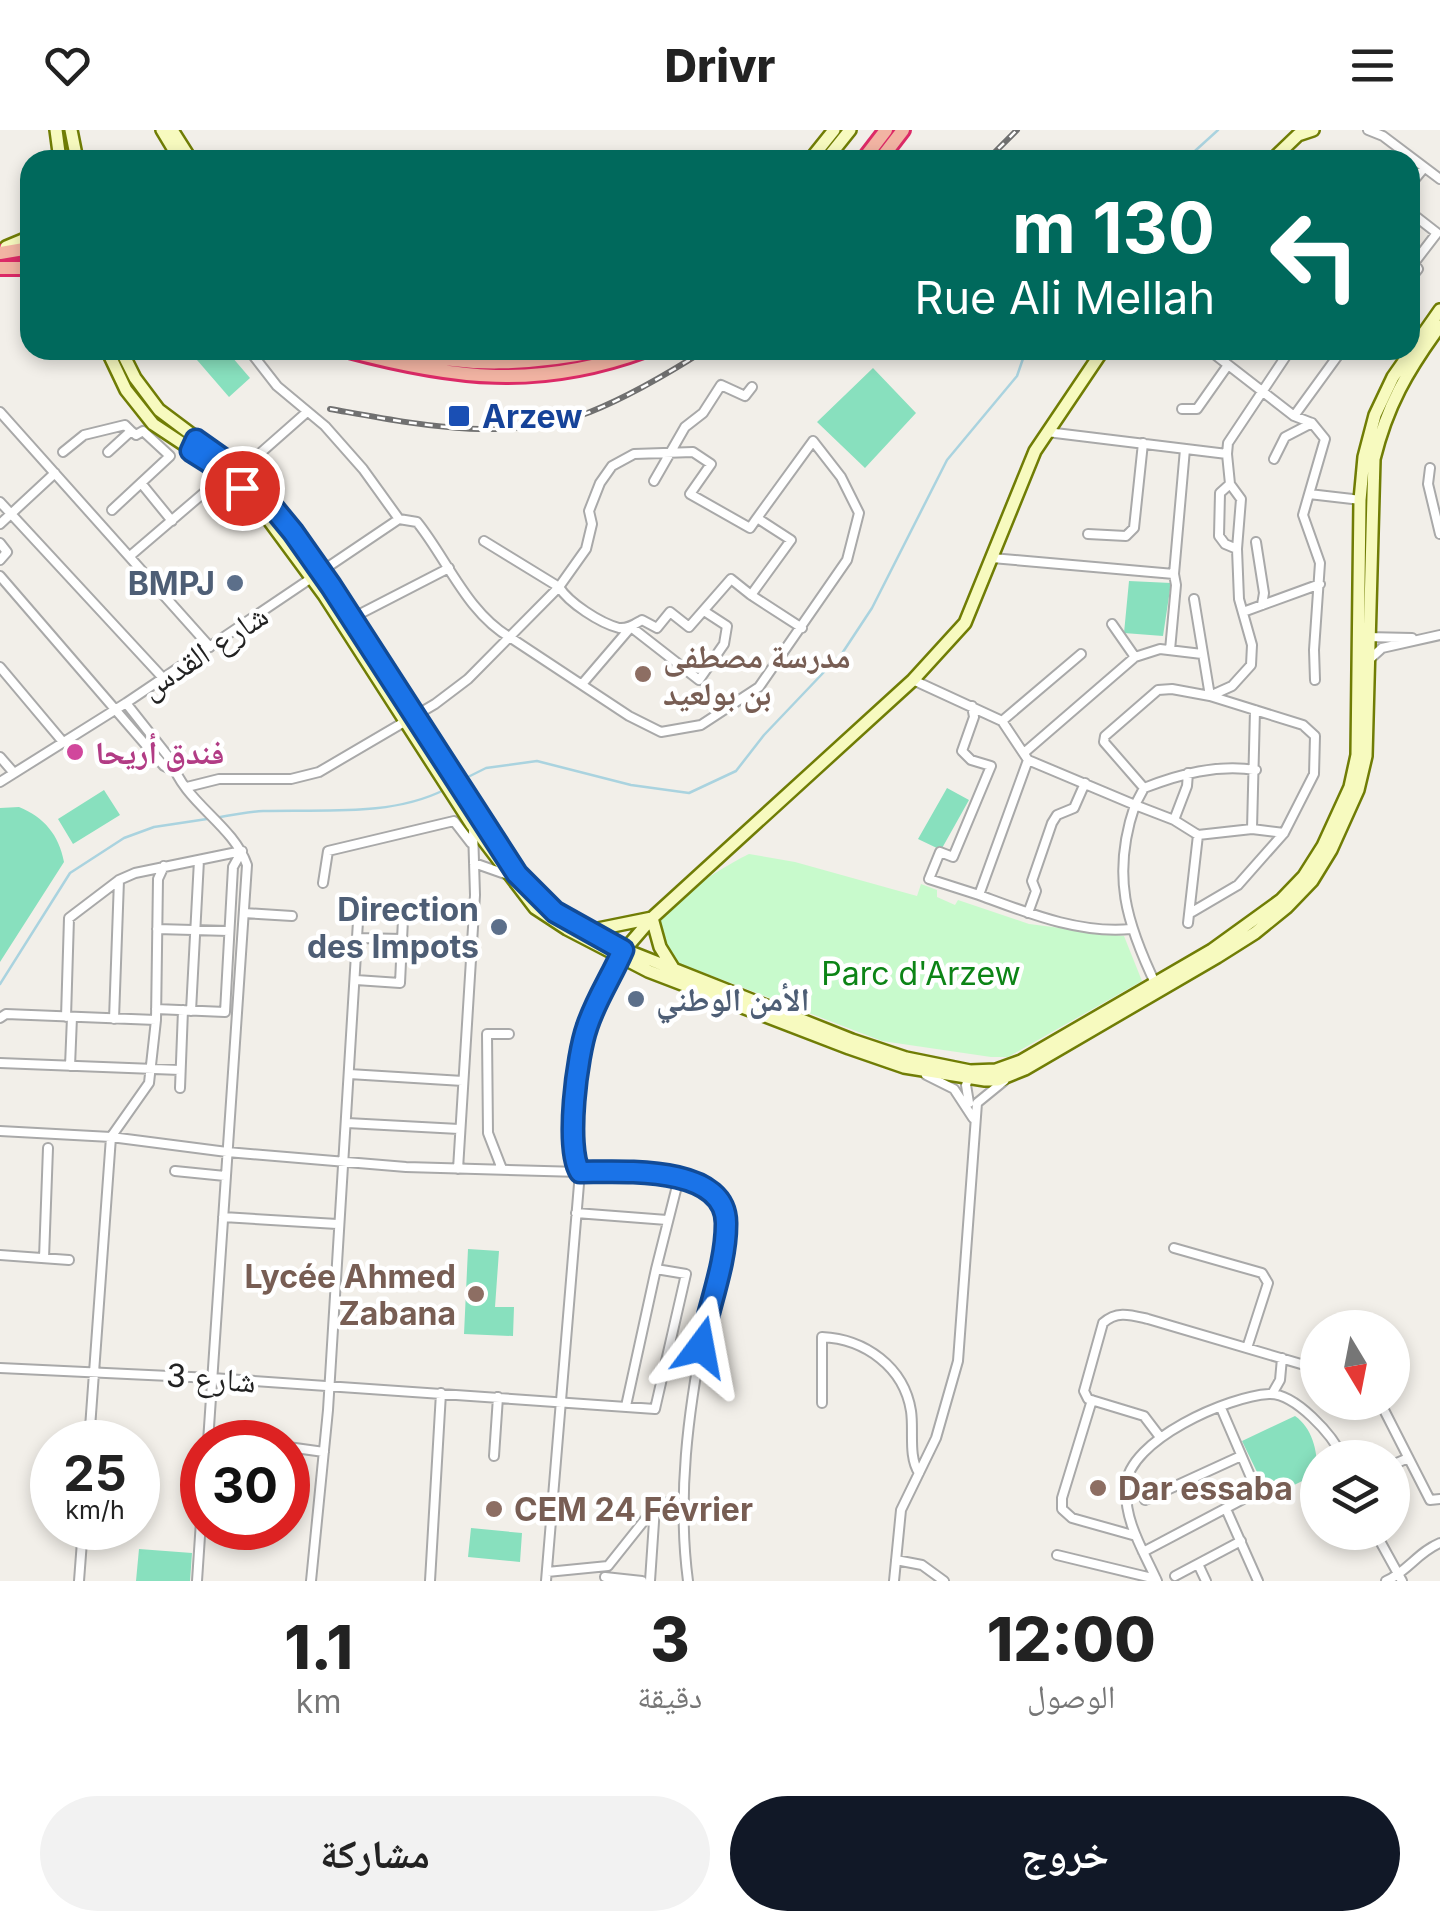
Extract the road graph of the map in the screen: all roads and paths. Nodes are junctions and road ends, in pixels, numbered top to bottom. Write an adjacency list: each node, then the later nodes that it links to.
1 (834, 130): 7 (main road)
2 (850, 130): 8 (main road)
3 (886, 130): 9 (highway)
4 (903, 130): 10 (highway)
5 (1313, 130): 11 (main road)
6 (1368, 130): 12 (street)
7 (818, 150)
8 (834, 150)
9 (870, 150)
10 (888, 150)
11 (1283, 150)
12 (1401, 150)
13 (1420, 165): 14 (street)
14 (1424, 168): 15 (street); 16 (street)
15 (1420, 173)
16 (1440, 178)
17 (1420, 220): 18 (street)
18 (1420, 255)
19 (1440, 310): 21 (main road)
20 (1440, 326): 22 (main road)
21 (1420, 338)
22 (1420, 355)
23 (111, 360): 47 (main road)
24 (126, 360): 47 (main road)
25 (258, 360): 41 (street)
26 (382, 360): 29 (highway)
27 (451, 360): 28 (highway)
28 (556, 360)
29 (618, 360)
30 (1096, 360): 45 (main road)
31 (1223, 360): 36 (street)
32 (1283, 360): 38 (street)
33 (1335, 360): 42 (street)
34 (1405, 360): 61 (main road)
35 (1416, 360): 61 (main road)
36 (1228, 364): 38 (street); 39 (street)
37 (752, 387): 52 (street)
38 (1261, 390): 42 (street); 51 (street)
39 (1182, 410)
40 (0, 412): 56 (street)
41 (307, 412): 55 (street); 66 (street)
42 (1294, 416): 43 (street)
43 (1312, 423): 53 (street); 60 (street)
44 (131, 431): 49 (street); 50 (street); 58 (street)
45 (1047, 432): 46 (street); 76 (main road)
46 (1143, 443): 48 (street); 69 (street)
47 (193, 445): 55 (main road)
48 (1185, 449): 51 (street); 79 (street)
49 (63, 452)
50 (108, 452)
51 (1227, 454): 59 (street)
52 (669, 455): 57 (street); 65 (street); 83 (street)
53 (1274, 458)
54 (1430, 468): 70 (street)
55 (233, 472): 67 (street); 81 (main road)
56 (55, 473): 64 (street); 75 (street)
57 (654, 481)
58 (141, 483): 63 (street); 67 (street)
59 (1230, 484): 74 (street); 74 (street)
60 (1309, 494): 61 (street); 82 (street)
61 (1365, 500): 89 (main road); 96 (main road)
62 (0, 502): 64 (street)
63 (112, 510)
64 (11, 514): 68 (street); 105 (street)
65 (757, 518): 84 (street); 93 (street)
66 (403, 519): 78 (street); 81 (street, شارع القدس)
67 (172, 520): 75 (street)
68 (0, 524)
69 (1088, 534)
70 (1440, 534)
71 (484, 541): 83 (street)
72 (1256, 542): 86 (street)
73 (0, 543): 77 (street)
74 (1237, 549): 88 (street)
75 (130, 556): 98 (street)
76 (992, 558): 79 (street); 106 (main road)
77 (0, 560)
78 (449, 568): 90 (street); 95 (street)
79 (1174, 574): 99 (street)
80 (0, 576): 112 (street)
81 (317, 576): 90 (main road); 98 (street, شارع القدس); 114 (main road)
82 (1320, 584): 86 (street); 107 (street)
83 (559, 587): 92 (street); 95 (street)
84 (751, 595): 87 (street); 93 (street)
85 (1194, 599): 101 (street)
86 (1262, 604): 88 (street)
87 (704, 611): 92 (street); 92 (street)
88 (1243, 612): 109 (street)
89 (1369, 614): 96 (main road); 97 (street)
90 (352, 618): 114 (main road)
91 (1112, 624): 102 (street)
92 (631, 627): 108 (street)
93 (802, 628): 108 (street)
94 (1440, 635): 97 (street)
95 (511, 638): 108 (street); 114 (street)
96 (1365, 639): 97 (street); 103 (main road); 161 (main road)
97 (1393, 641): 103 (street)
98 (210, 647): 105 (street, شارع القدس)
99 (1170, 650): 101 (street); 102 (street)
100 (1082, 654): 115 (street)
101 (1202, 654): 109 (street)
102 (1135, 657): 117 (street)
103 (1368, 664): 161 (main road)
104 (0, 667): 116 (street)
105 (162, 678): 110 (street, شارع القدس)
106 (913, 680): 111 (street); 148 (main road)
107 (1315, 680)
108 (583, 683)
109 (1210, 696): 113 (street); 126 (street)
110 (126, 703): 112 (street, شارع القدس); 119 (street)
111 (972, 706): 115 (street); 142 (street)
112 (116, 708): 116 (street, شارع القدس); 119 (street)
113 (1255, 710): 120 (street); 132 (street)
114 (411, 718): 125 (street); 127 (main road)
115 (1002, 721): 117 (street)
116 (64, 742): 121 (street, شارع القدس)
117 (1027, 756): 124 (street); 142 (street)
118 (0, 758): 121 (street)
119 (174, 770): 125 (street)
120 (1256, 770): 122 (street); 131 (street)
121 (14, 773): 123 (street, شارع القدس)
122 (1188, 773): 126 (street); 129 (street)
123 (0, 782)
124 (1085, 783): 128 (street); 146 (street)
125 (187, 787): 135 (street)
126 (1144, 788): 128 (street)
127 (464, 800): 130 (main road); 155 (main road)
128 (1135, 805): 129 (street); 151 (street)
129 (1174, 820): 133 (street)
130 (472, 825): 134 (street); 139 (main road)
131 (1252, 828): 132 (street); 133 (street)
132 (1284, 833): 145 (street)
133 (1198, 835): 145 (street)
134 (474, 847): 137 (street); 141 (street)
135 (242, 852): 136 (street); 144 (street); 154 (street)
136 (199, 860): 138 (street); 153 (street)
137 (474, 863): 139 (street); 170 (street)
138 (164, 866): 140 (street); 152 (street)
139 (508, 875): 158 (main road)
140 (119, 880): 164 (street); 166 (street)
141 (323, 883)
142 (979, 895): 146 (street)
143 (359, 905): 156 (street)
144 (244, 912): 147 (street); 188 (street)
145 (1192, 912): 150 (street)
146 (1028, 913): 151 (street)
147 (292, 916)
148 (652, 918): 155 (main road); 158 (main road); 159 (main road)
149 (403, 919): 157 (street)
150 (1188, 924)
151 (1131, 929): 161 (street)
152 (158, 930): 153 (street); 162 (street)
153 (195, 930): 154 (street); 163 (street)
154 (230, 931): 163 (street)
155 (588, 932): 158 (main road)
156 (358, 938): 157 (street); 160 (street)
157 (402, 939): 160 (street)
158 (622, 953): 159 (main road); 173 (main road); 193 (street)
159 (676, 972): 178 (main road)
160 (356, 980): 176 (street)
161 (1157, 987): 177 (main road); 178 (main road)
162 (156, 1009): 163 (street); 167 (street)
163 (187, 1011): 175 (street)
164 (69, 1017): 165 (street); 166 (street); 171 (street)
165 (0, 1018)
166 (114, 1019): 167 (street)
167 (156, 1020): 174 (street)
168 (508, 1034): 172 (street)
169 (0, 1063): 171 (street)
170 (464, 1063): 172 (street); 179 (street)
171 (70, 1066): 174 (street)
172 (488, 1066): 191 (street)
173 (904, 1067): 178 (main road); 182 (street)
174 (150, 1069): 175 (street); 186 (street)
175 (180, 1070): 180 (street)
176 (349, 1074): 179 (street); 183 (street)
177 (1013, 1074): 178 (main road); 181 (street)
178 (970, 1075): 181 (street); 182 (street)
179 (462, 1081): 184 (street)
180 (180, 1088)
181 (977, 1103): 182 (street)
182 (975, 1122): 229 (street)
183 (346, 1123): 184 (street); 189 (street)
184 (459, 1130): 190 (street)
185 (0, 1131): 186 (street)
186 (111, 1137): 188 (street); 209 (street)
187 (48, 1148): 202 (street)
188 (226, 1152): 189 (street); 194 (street)
189 (344, 1162): 190 (street); 199 (street)
190 (458, 1169): 191 (street)
191 (502, 1169): 193 (street)
192 (175, 1172): 194 (street)
193 (580, 1172): 195 (street); 196 (street)
194 (225, 1176): 197 (street)
195 (679, 1178): 198 (street); 234 (street)
196 (576, 1213): 198 (street); 216 (street)
197 (222, 1217): 199 (street); 210 (street)
198 (667, 1220): 204 (street)
199 (337, 1224): 211 (street)
200 (1174, 1248): 205 (street)
201 (0, 1255): 202 (street)
202 (44, 1258): 203 (street)
203 (69, 1260)
204 (656, 1269): 218 (street); 218 (street)
205 (1247, 1348): 206 (street); 215 (street)
206 (1282, 1358): 207 (street); 213 (street)
207 (1300, 1364)
208 (0, 1368): 209 (street, شارع 3)
209 (94, 1372): 210 (street, شارع 3); 220 (street)
210 (212, 1378): 211 (street, شارع 3); 221 (street)
211 (328, 1387): 212 (street, شارع 3); 225 (street)
212 (441, 1393): 214 (street, شارع 3); 254 (street)
213 (1272, 1394): 219 (street); 223 (street)
214 (498, 1397): 216 (street, شارع 3); 226 (street)
215 (1092, 1400): 222 (street); 235 (street)
216 (561, 1401): 218 (street, شارع 3); 246 (street)
217 (822, 1403): 229 (street)
218 (626, 1406)
219 (1221, 1408): 222 (street); 227 (street)
220 (91, 1420)
221 (209, 1420)
222 (1160, 1437): 235 (street)
223 (1333, 1440)
224 (310, 1450): 225 (street)
225 (324, 1452): 253 (street)
226 (494, 1456)
227 (1242, 1456): 230 (street); 233 (street)
228 (1410, 1466): 231 (street)
229 (919, 1473): 243 (street)
230 (1145, 1500)
231 (1440, 1500)
232 (655, 1507): 234 (street); 245 (street); 256 (street)
233 (1226, 1509): 236 (street); 241 (street)
234 (685, 1512): 257 (street)
235 (1136, 1536): 241 (street)
236 (1241, 1540): 244 (street); 261 (street)
237 (1440, 1544): 248 (street)
238 (81, 1550): 251 (street)
239 (199, 1550): 252 (street)
240 (1385, 1550): 248 (street)
241 (1143, 1552): 250 (street)
242 (1057, 1555): 250 (street)
243 (896, 1560): 258 (street); 259 (street)
244 (1198, 1564): 247 (street); 260 (street)
245 (608, 1566): 246 (street); 249 (street)
246 (547, 1576)
247 (1175, 1576)
248 (1401, 1578): 262 (street)
249 (605, 1579): 255 (street)
250 (1157, 1580)
251 (79, 1581)
252 (197, 1581)
253 (311, 1581)
254 (430, 1581)
255 (642, 1581)
256 (650, 1581)
257 (688, 1581)
258 (894, 1581)
259 (944, 1581)
260 (1206, 1581)
261 (1258, 1581)
262 (1386, 1581)

